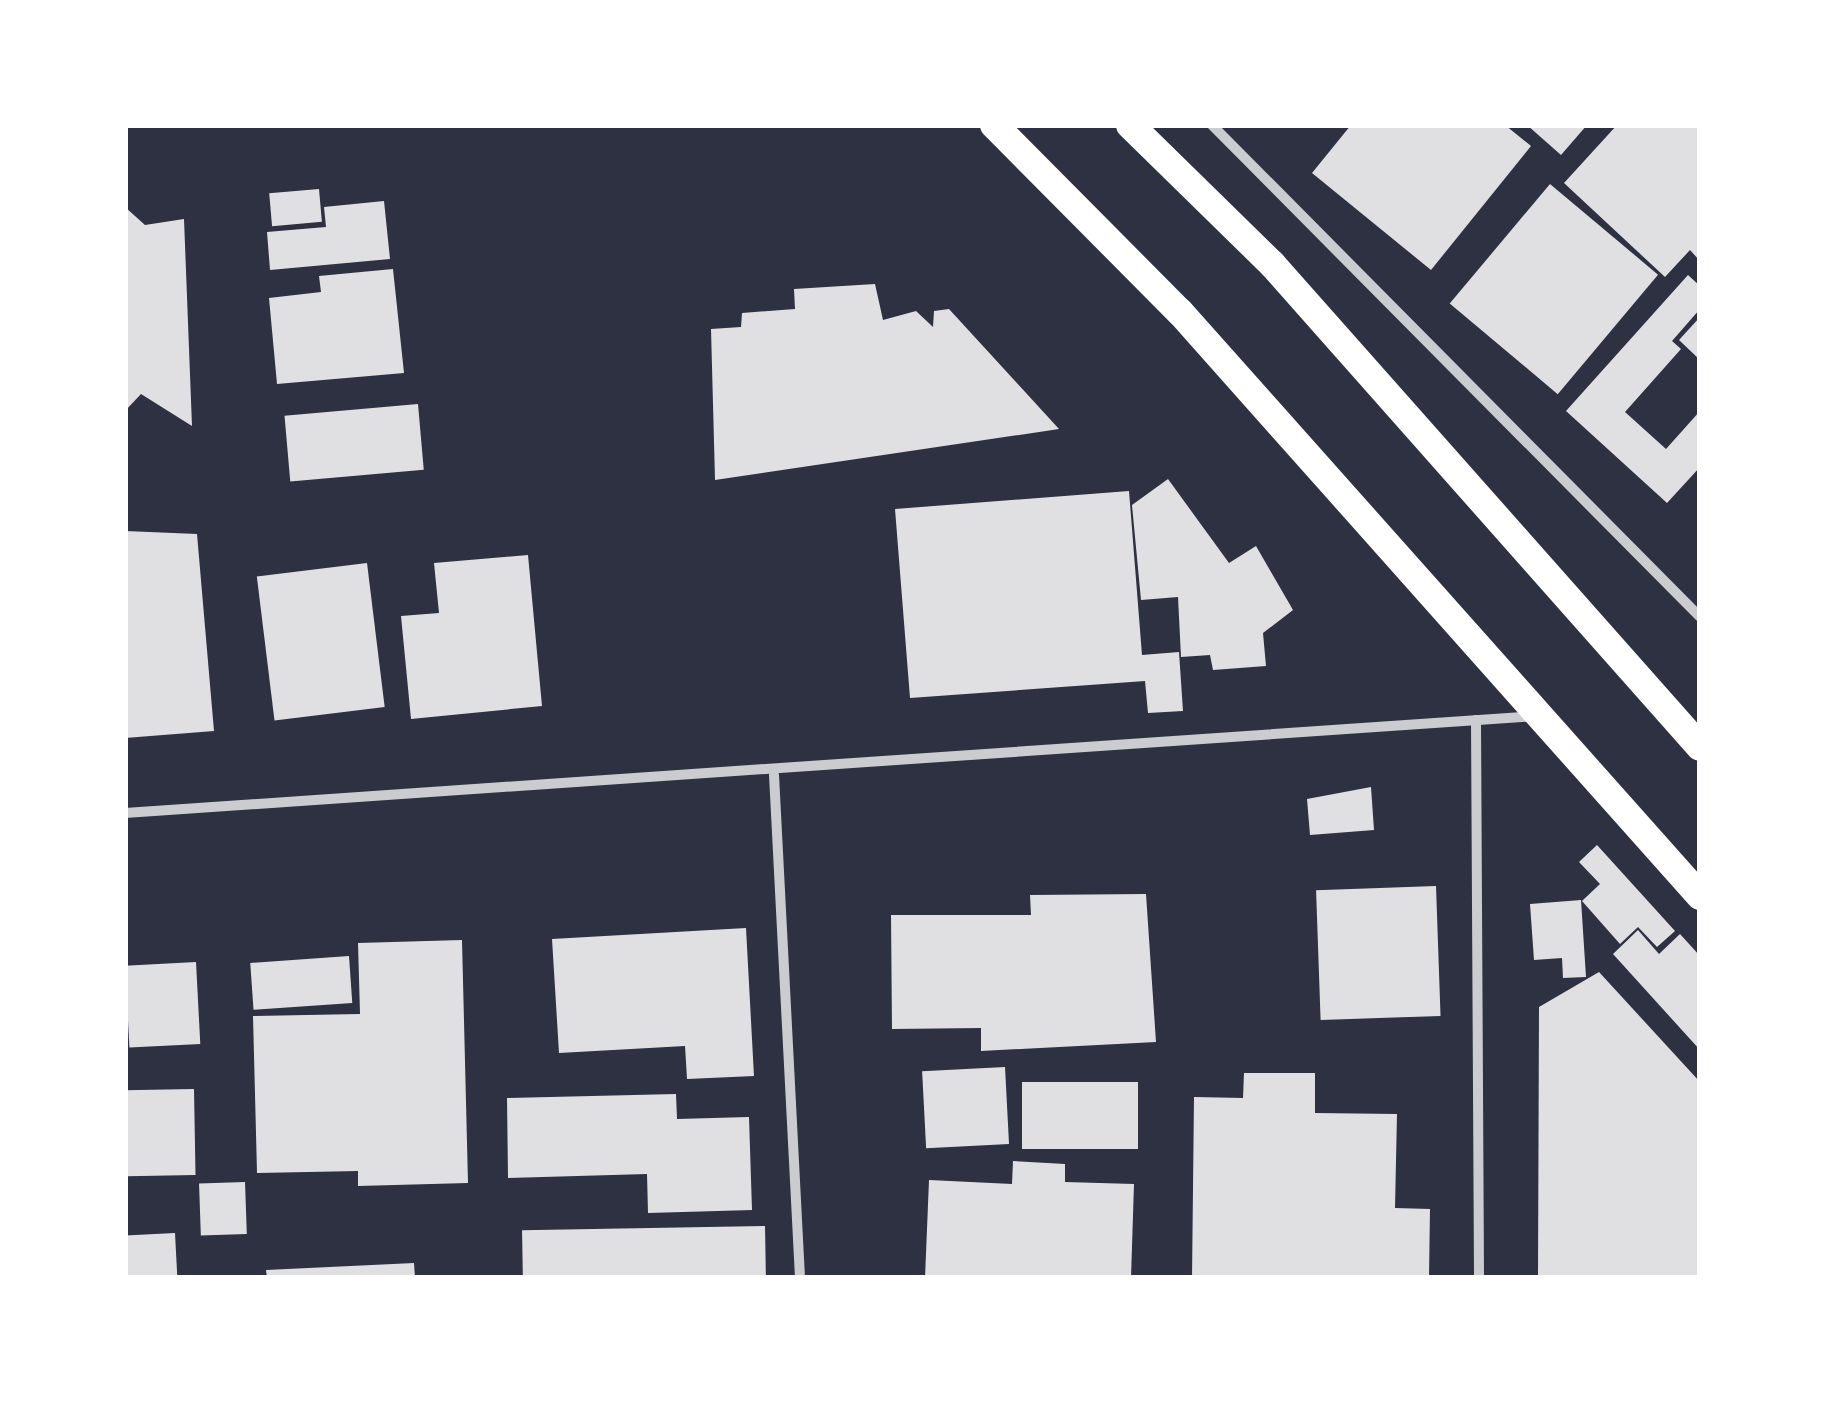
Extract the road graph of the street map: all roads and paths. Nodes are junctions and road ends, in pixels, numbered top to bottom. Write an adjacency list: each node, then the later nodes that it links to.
1 (994, 125): 5 (highway)
2 (1130, 125): 7 (highway)
3 (1212, 125): 4 (street)
4 (1700, 617)
5 (1536, 716): 6 (street); 10 (highway)
6 (1476, 720): 8 (street); 12 (street)
7 (1700, 747)
8 (774, 775): 9 (street); 11 (street)
9 (125, 813)
10 (1700, 896)
11 (800, 1278)
12 (1479, 1278)

